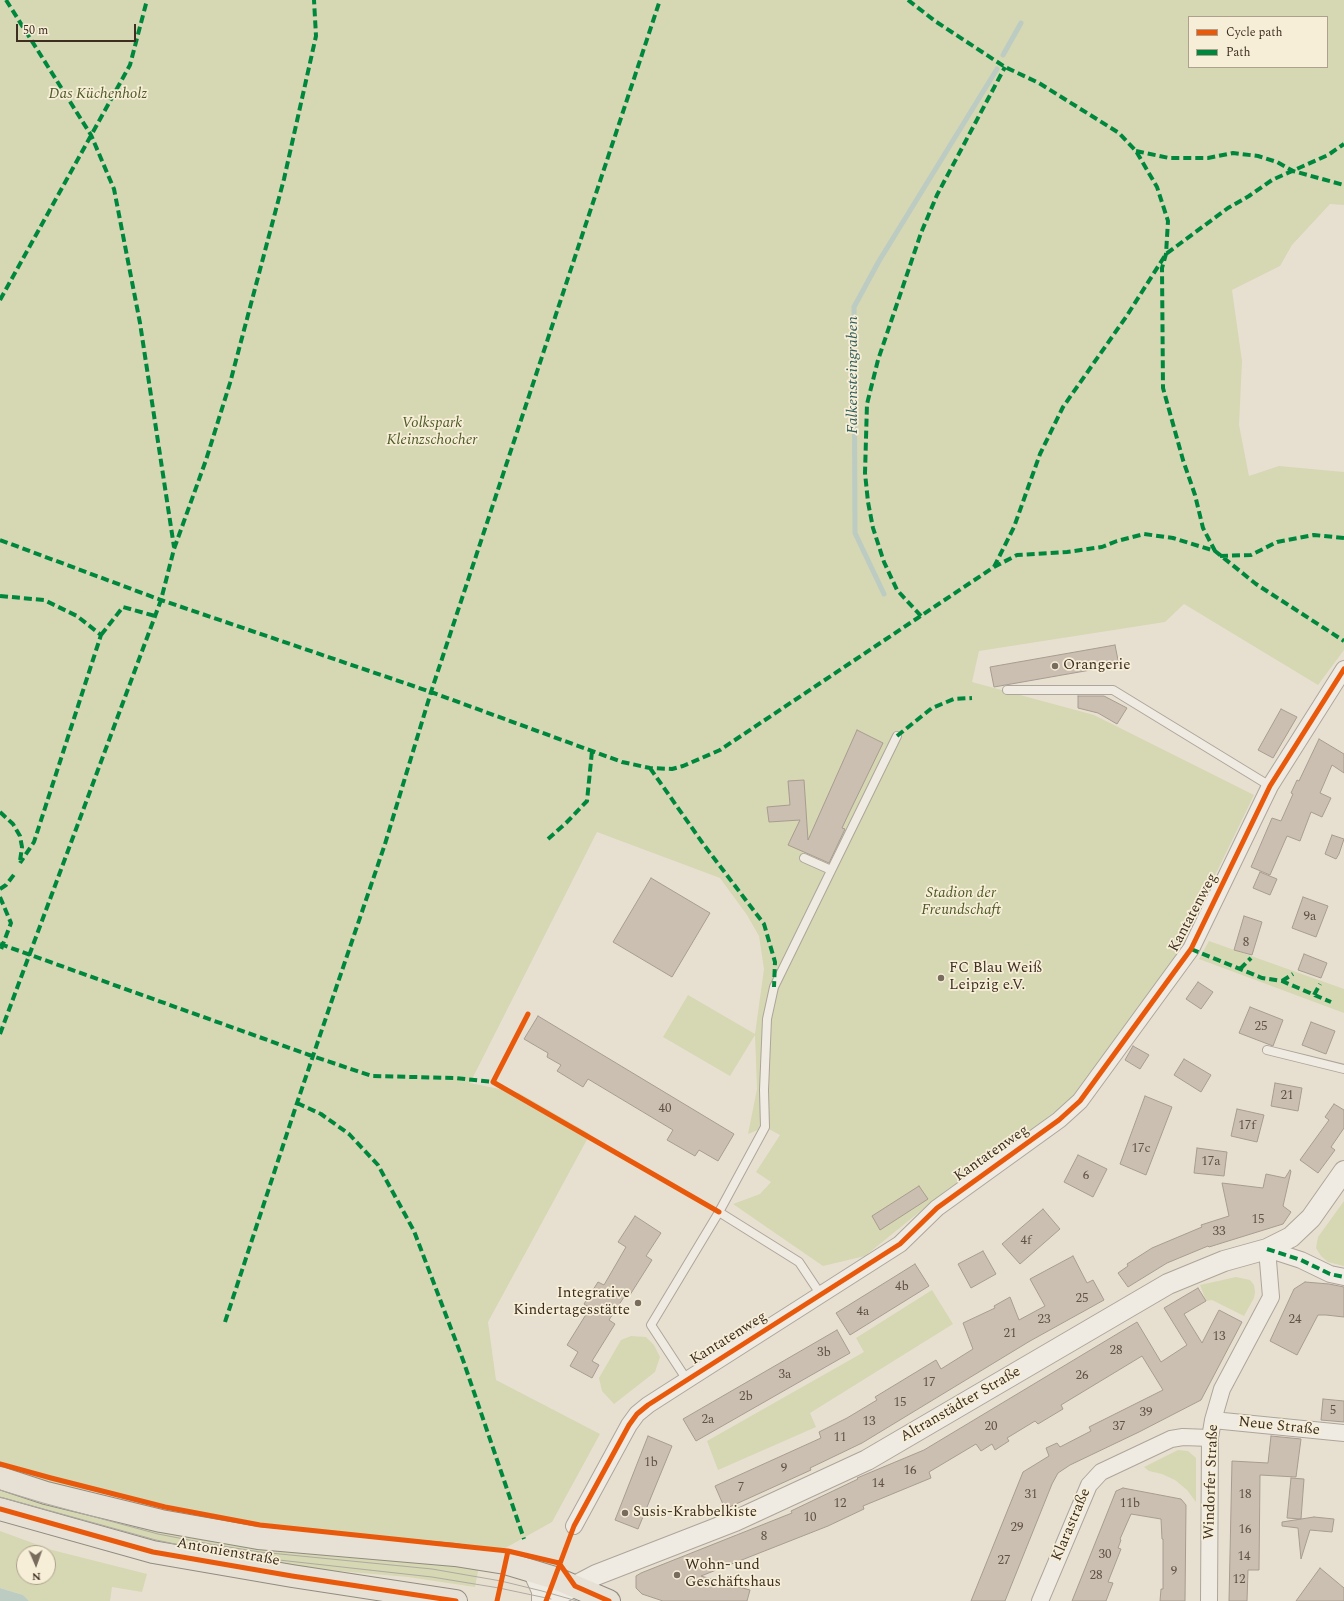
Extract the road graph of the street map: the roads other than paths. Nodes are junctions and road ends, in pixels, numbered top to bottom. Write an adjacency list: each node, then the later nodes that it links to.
1 (1344, 669): 4 (street, Kantatenweg)
2 (1007, 690): 4 (lane)
3 (897, 736): 6 (lane)
4 (1270, 786): 13 (street, Kantatenweg)
5 (804, 858): 6 (lane)
6 (831, 870): 10 (lane)
7 (1268, 1050): 8 (lane)
8 (1344, 1070)
9 (1344, 1171): 11 (street)
10 (718, 1212): 13 (lane); 14 (lane)
11 (1267, 1249): 12 (street); 15 (street, Windorfer Straße); 22 (street, Altranstädter Straße)
12 (1344, 1277)
13 (821, 1295): 14 (street, Kantatenweg)
14 (687, 1380): 20 (street, Kantatenweg)
15 (1214, 1420): 16 (street, Neue Straße); 17 (street, Windorfer Straße)
16 (1344, 1433)
17 (1210, 1438): 27 (street, Klarastraße); 28 (street, Windorfer Straße)
18 (0, 1478): 21 (main road, Antonienstraße)
19 (0, 1509): 23 (main road, Antonienstraße)
20 (574, 1526)
21 (532, 1571): 22 (main road, Antonienstraße); 24 (street)
22 (575, 1586): 25 (street, Altranstädter Straße); 26 (main road, Antonienstraße)
23 (456, 1601)
24 (542, 1601)
25 (551, 1601)
26 (609, 1601)
27 (1040, 1601)
28 (1209, 1601)

